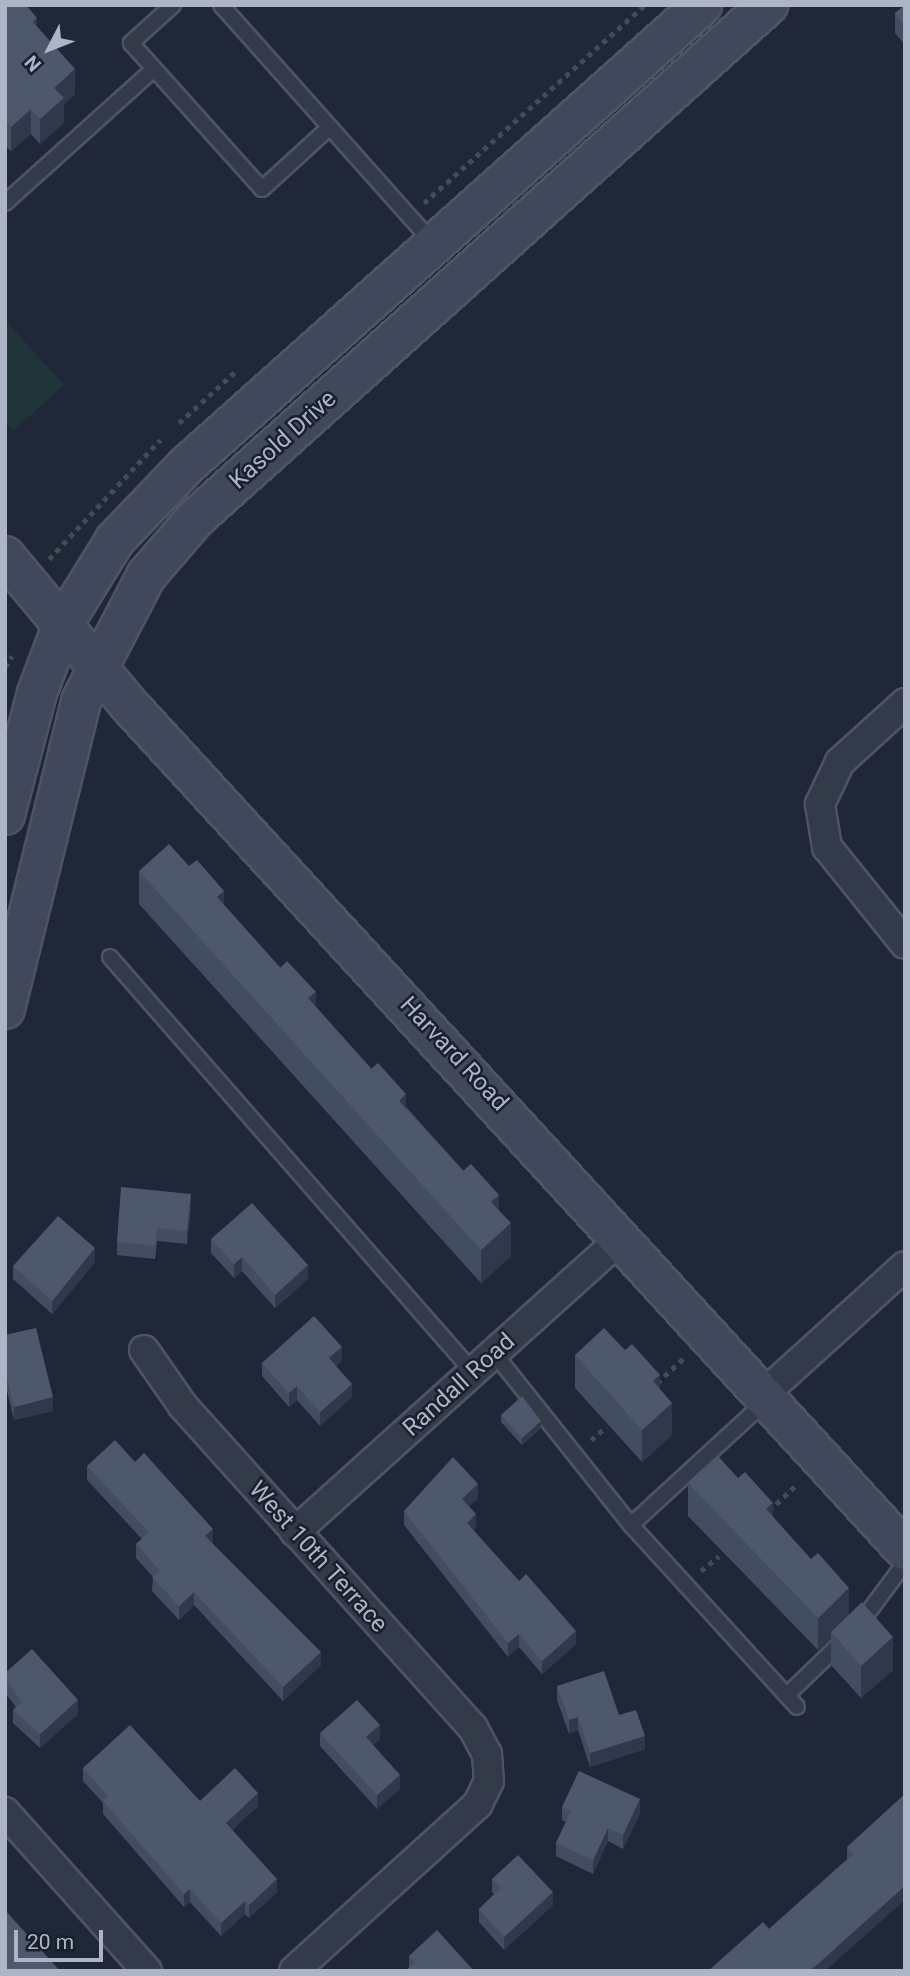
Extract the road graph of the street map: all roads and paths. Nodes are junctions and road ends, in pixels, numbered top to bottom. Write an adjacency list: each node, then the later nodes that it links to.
1 (173, 5): 5 (lane)
2 (221, 5): 6 (lane)
3 (702, 5): 8 (main road, Kasold Drive)
4 (768, 5): 11 (main road, Kasold Drive)
5 (154, 69): 6 (lane); 7 (lane)
6 (330, 127): 8 (lane)
7 (5, 203)
8 (435, 245): 10 (main road, Kasold Drive)
9 (5, 556): 10 (main road, Harvard Road)
10 (63, 624): 11 (main road, Harvard Road); 13 (main road, Kasold Drive)
11 (97, 666): 16 (main road, Kasold Drive); 17 (main road, Harvard Road)
12 (905, 703): 14 (street)
13 (5, 815)
14 (905, 944)
15 (110, 957): 22 (lane)
16 (5, 1009)
17 (622, 1237): 19 (main road, Harvard Road); 21 (street, Randall Road)
18 (905, 1266): 24 (street)
19 (711, 1335): 23 (path); 24 (main road, Harvard Road)
20 (144, 1350): 28 (street, West 10th Terrace)
21 (494, 1353): 22 (street, Randall Road); 27 (lane)
22 (473, 1372): 28 (street, Randall Road)
23 (648, 1390)
24 (766, 1396): 25 (main road, Harvard Road); 27 (lane)
25 (823, 1459): 26 (path); 29 (main road, Harvard Road)
26 (760, 1518)
27 (631, 1525): 31 (lane)
28 (295, 1532): 35 (street, West 10th Terrace)
29 (905, 1550)
30 (905, 1563): 31 (lane)
31 (787, 1695): 32 (lane)
32 (797, 1707)
33 (5, 1812): 34 (street)
34 (147, 1971)
35 (294, 1971)

